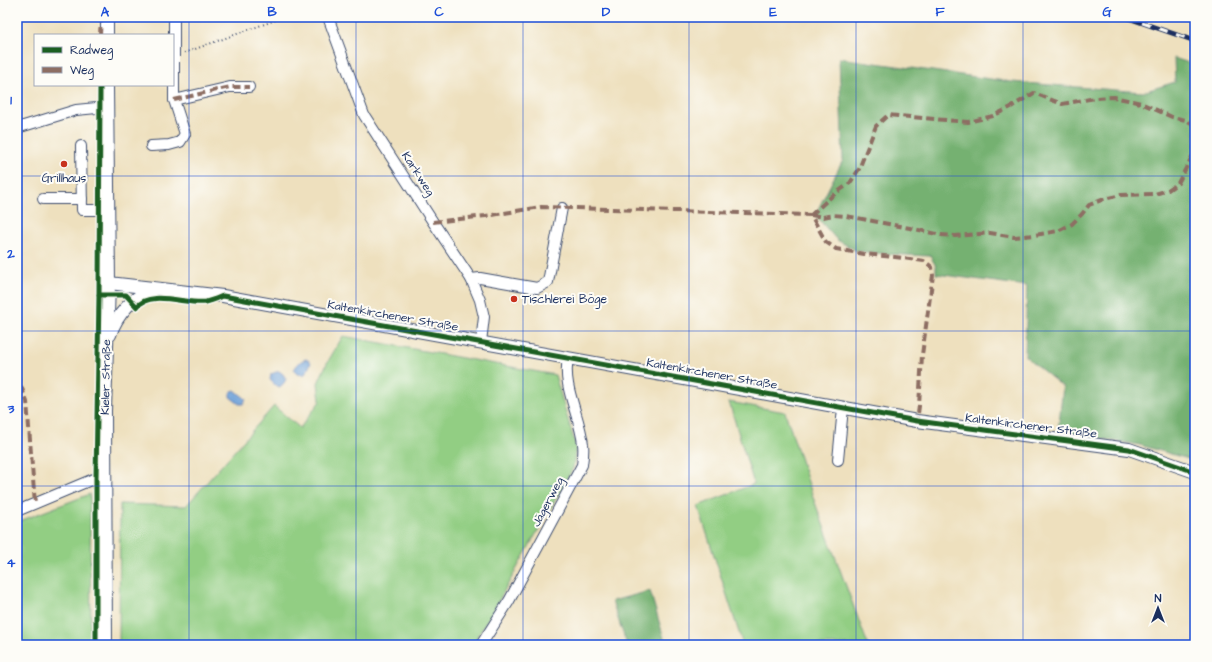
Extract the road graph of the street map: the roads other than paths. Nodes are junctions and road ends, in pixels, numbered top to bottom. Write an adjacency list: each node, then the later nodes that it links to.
1 (107, 17): 4 (main road)
2 (174, 17): 5 (street)
3 (328, 17): 18 (street, Karkweg)
4 (107, 34)
5 (174, 34)
6 (107, 86): 10 (main road, Kieler Straße)
7 (174, 86): 9 (street)
8 (249, 87): 9 (street)
9 (174, 100): 13 (street)
10 (107, 107): 11 (street); 17 (main road, Kieler Straße)
11 (17, 128)
12 (81, 146): 15 (street)
13 (151, 146)
14 (43, 199): 15 (street)
15 (82, 199): 17 (street)
16 (562, 208): 18 (street)
17 (108, 210): 19 (main road, Kieler Straße)
18 (471, 279): 21 (street, Karkweg)
19 (109, 283): 20 (main road, Kaltenkirchener Straße); 22 (main road, Kieler Straße)
20 (156, 289): 21 (main road, Kaltenkirchener Straße); 22 (main road)
21 (481, 342): 23 (main road, Kaltenkirchener Straße)
22 (107, 343): 27 (main road, Kieler Straße)
23 (568, 359): 24 (main road, Kaltenkirchener Straße); 30 (street, Jägerweg)
24 (843, 408): 25 (street); 26 (main road, Kaltenkirchener Straße)
25 (838, 460)
26 (1195, 472)
27 (105, 475): 28 (street); 29 (main road, Kieler Straße)
28 (17, 511)
29 (106, 645)
30 (481, 645)

